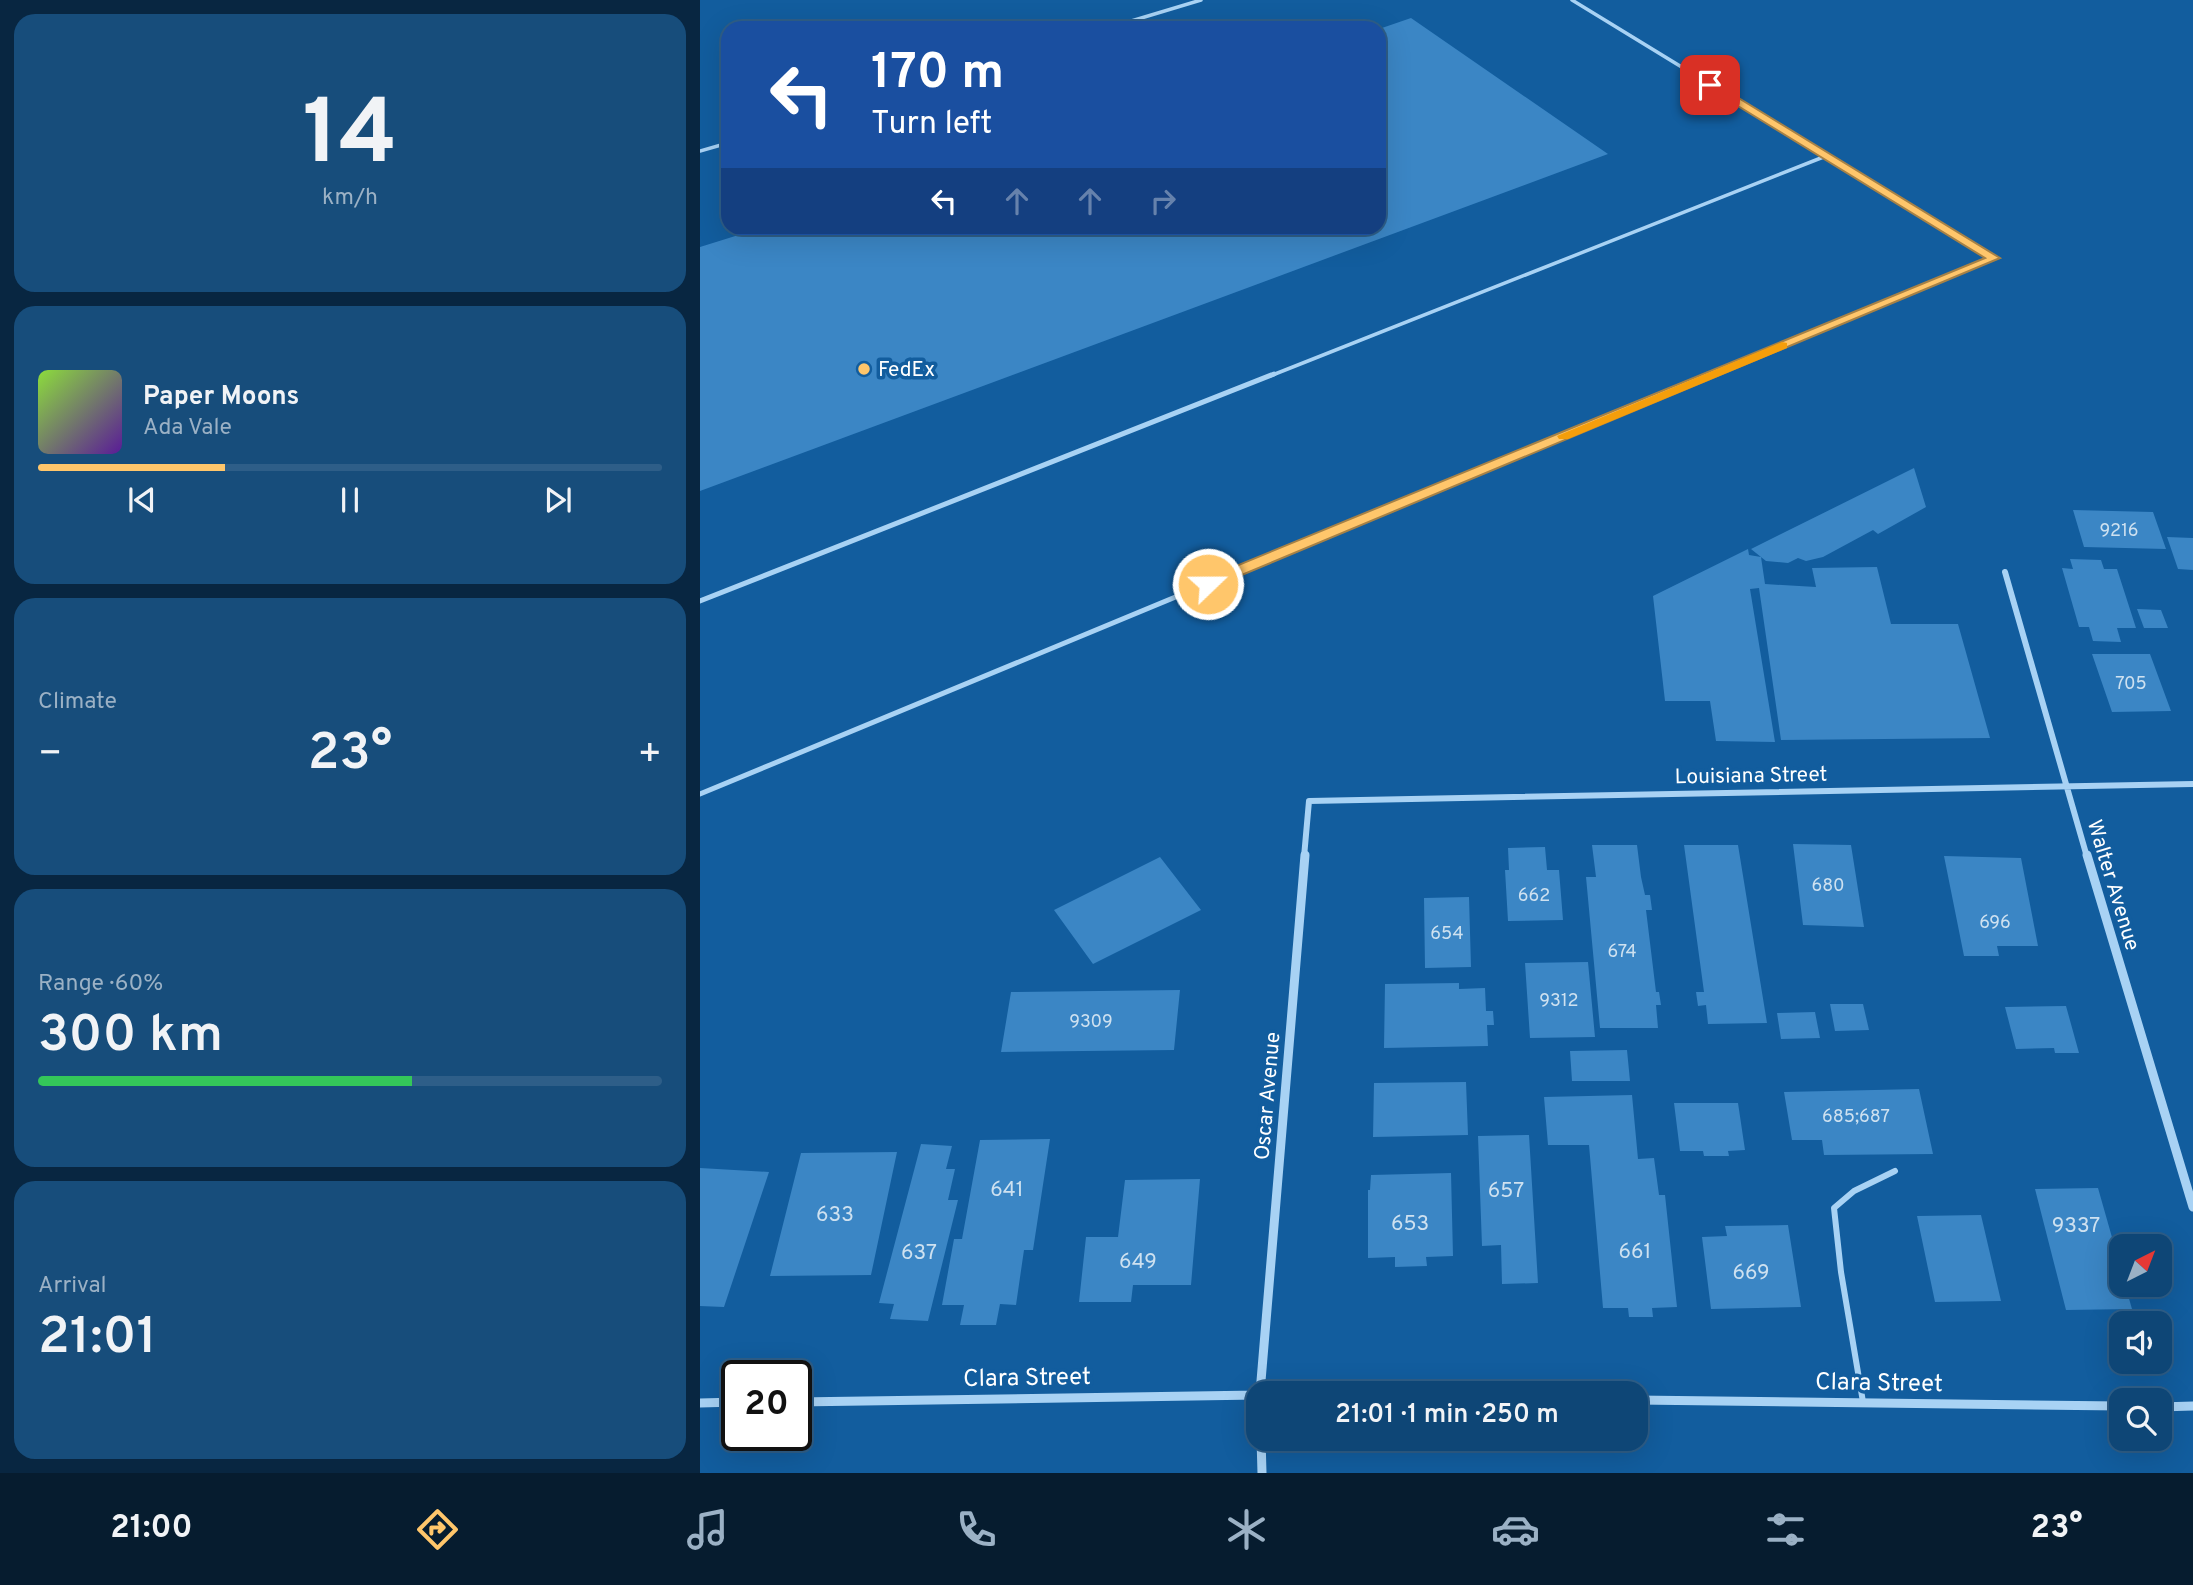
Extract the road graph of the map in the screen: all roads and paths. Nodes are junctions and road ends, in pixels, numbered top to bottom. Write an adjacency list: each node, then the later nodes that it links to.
1 (1201, 0): 3 (lane)
2 (1572, 0): 6 (lane)
3 (1131, 21)
4 (721, 145): 5 (lane)
5 (700, 151)
6 (1826, 156): 8 (lane); 11 (lane)
7 (2004, 572): 10 (street, Walter Avenue)
8 (700, 601)
9 (2193, 784): 10 (street, Louisiana Street)
10 (2066, 786): 12 (street, Louisiana Street); 14 (street, Walter Avenue)
11 (700, 794)
12 (1309, 801): 15 (street, Oscar Avenue)
13 (1895, 1171): 20 (lane)
14 (2193, 1207)
15 (1260, 1381)
16 (1246, 1394): 19 (street, Clara Street)
17 (1648, 1400): 20 (street, Clara Street)
18 (721, 1402): 21 (street)
19 (812, 1402)
20 (1863, 1402): 22 (street, Clara Street)
21 (700, 1403)
22 (2109, 1406)
23 (2193, 1406): 24 (street)
24 (2172, 1407)
25 (1261, 1451): 26 (street)
26 (1262, 1473)

